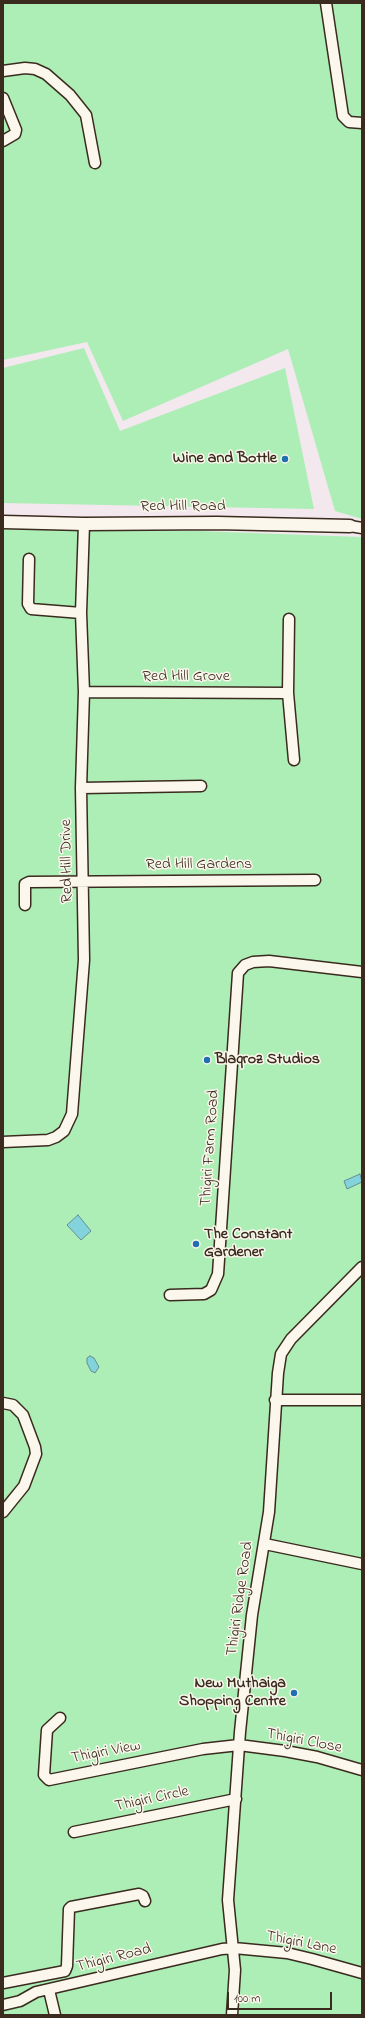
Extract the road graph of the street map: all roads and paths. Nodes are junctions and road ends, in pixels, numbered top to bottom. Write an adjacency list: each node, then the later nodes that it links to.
1 (326, 3): 4 (street)
2 (3, 72): 6 (street)
3 (3, 98): 5 (street)
4 (362, 123)
5 (3, 141)
6 (94, 163)
7 (3, 522): 8 (main road, Red Hill Road)
8 (84, 524): 9 (main road, Red Hill Road); 11 (street, Red Hill Drive)
9 (356, 527)
10 (29, 559): 11 (street)
11 (81, 613): 13 (street, Red Hill Drive)
12 (289, 619): 14 (street)
13 (84, 692): 14 (street, Red Hill Grove); 17 (street, Red Hill Drive)
14 (288, 693): 15 (street)
15 (294, 760)
16 (201, 786): 17 (street)
17 (81, 788): 19 (street, Red Hill Drive)
18 (314, 880): 19 (street, Red Hill Gardens)
19 (84, 881): 20 (street, Red Hill Gardens); 22 (street, Red Hill Drive)
20 (25, 905)
21 (362, 972): 24 (street, Thigiri Farm Road)
22 (3, 1142)
23 (362, 1267): 25 (street, Thigiri Ridge Road)
24 (170, 1295)
25 (275, 1400): 26 (street); 29 (street, Thigiri Ridge Road)
26 (362, 1400)
27 (3, 1403): 28 (street)
28 (3, 1512)
29 (265, 1544): 30 (street); 32 (street, Thigiri Ridge Road)
30 (362, 1564)
31 (60, 1718): 32 (street, Thigiri View)
32 (239, 1746): 33 (street, Thigiri Close); 34 (street, Thigiri Ridge Road)
33 (362, 1770)
34 (236, 1799): 35 (street, Thigiri Circle); 37 (street, Thigiri Ridge Road)
35 (74, 1832)
36 (145, 1901): 39 (street)
37 (234, 1948): 38 (street, Thigiri Lane); 40 (street, Thigiri Road); 43 (street, Thigiri Ridge Road)
38 (362, 1973)
39 (3, 1983)
40 (49, 1990): 41 (street, Thigiri Road); 42 (street)
41 (3, 2005)
42 (55, 2015)
43 (232, 2015)

